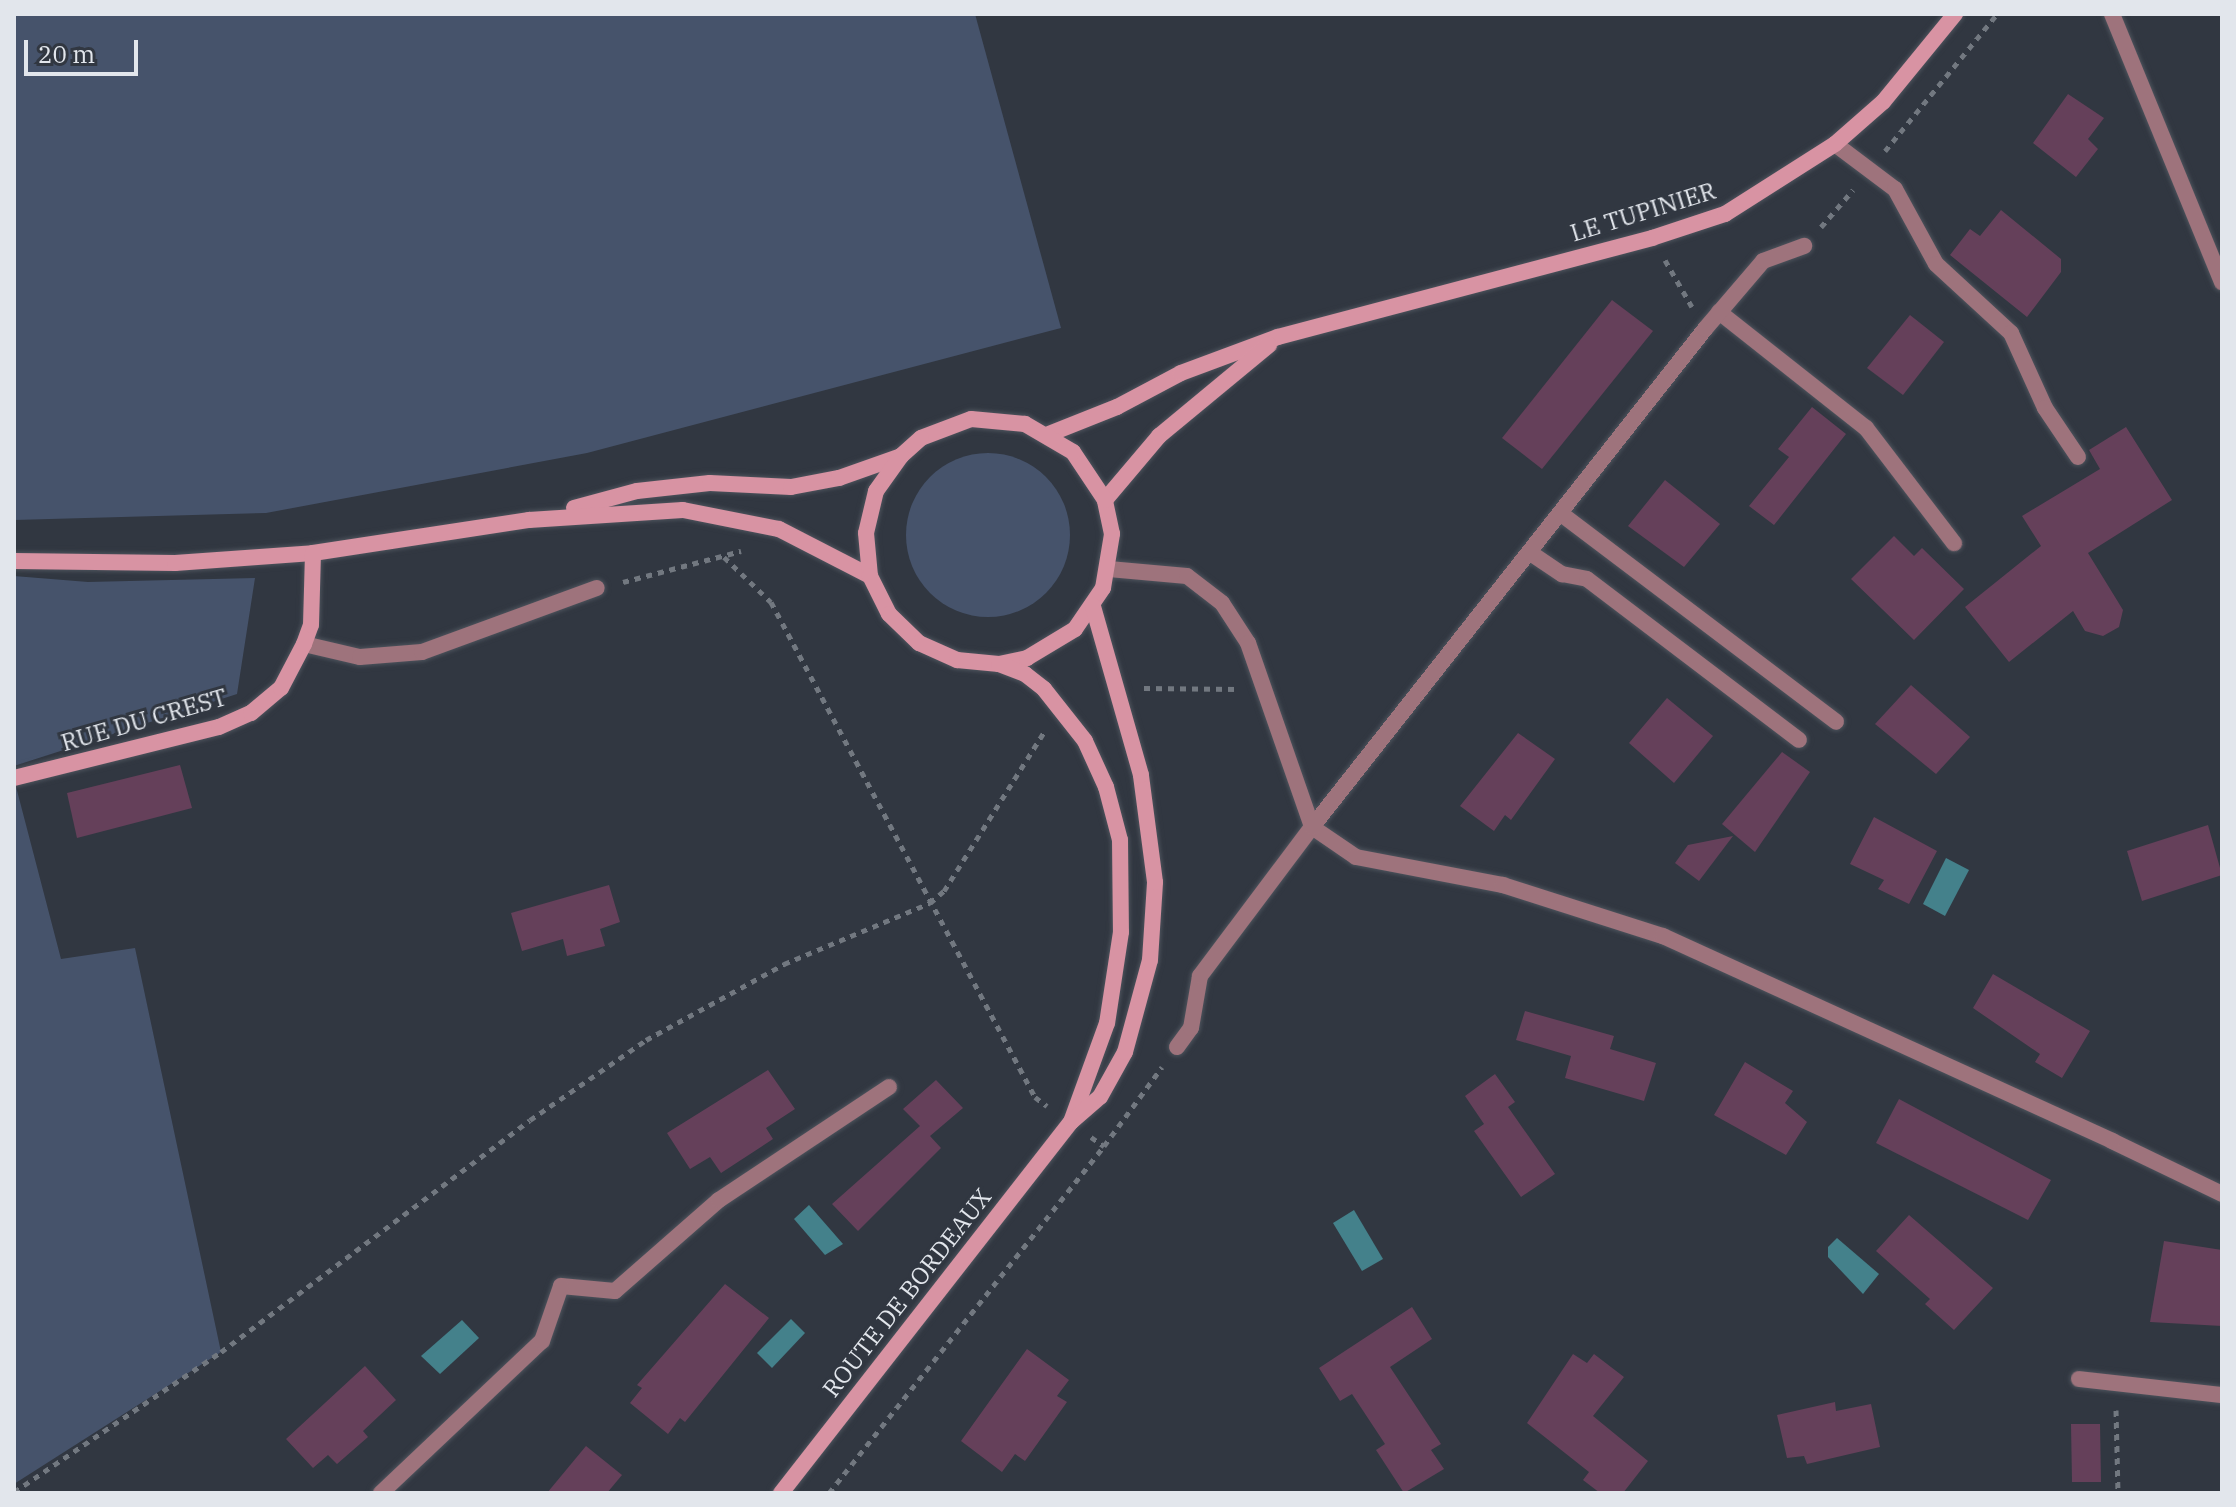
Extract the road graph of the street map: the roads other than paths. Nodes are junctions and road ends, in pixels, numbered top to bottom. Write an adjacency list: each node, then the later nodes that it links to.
1 (1955, 14): 3 (main road, LE TUPINIER)
2 (2112, 14): 5 (street)
3 (1835, 144): 7 (main road, LE TUPINIER); 10 (street)
4 (1804, 246): 6 (street)
5 (2222, 282)
6 (1719, 312): 12 (street); 14 (street)
7 (1278, 337): 8 (main road, LE TUPINIER); 11 (main road)
8 (1049, 434): 9 (main road); 11 (main road)
9 (901, 456): 13 (main road); 19 (main road)
10 (2078, 457)
11 (1105, 500): 18 (main road)
12 (1560, 513): 15 (street); 24 (street)
13 (529, 520): 16 (main road); 19 (main road)
14 (1954, 543)
15 (1529, 552): 25 (street); 27 (street)
16 (313, 553): 17 (main road); 22 (main road, RUE DU CREST)
17 (14, 561)
18 (1109, 569): 21 (main road); 27 (street)
19 (870, 576): 23 (main road)
20 (597, 588): 22 (street)
21 (1093, 606): 23 (main road); 30 (main road, ROUTE DE BORDEAUX)
22 (304, 644): 26 (main road, RUE DU CREST)
23 (999, 664): 30 (main road, ROUTE DE BORDEAUX)
24 (1836, 722)
25 (1799, 740)
26 (14, 778)
27 (1312, 827): 28 (street); 31 (street)
28 (1177, 1047)
29 (889, 1087): 34 (street)
30 (1071, 1122): 35 (main road, ROUTE DE BORDEAUX)
31 (2222, 1194)
32 (2079, 1379): 33 (street)
33 (2222, 1395)
34 (381, 1493)
35 (781, 1493)

